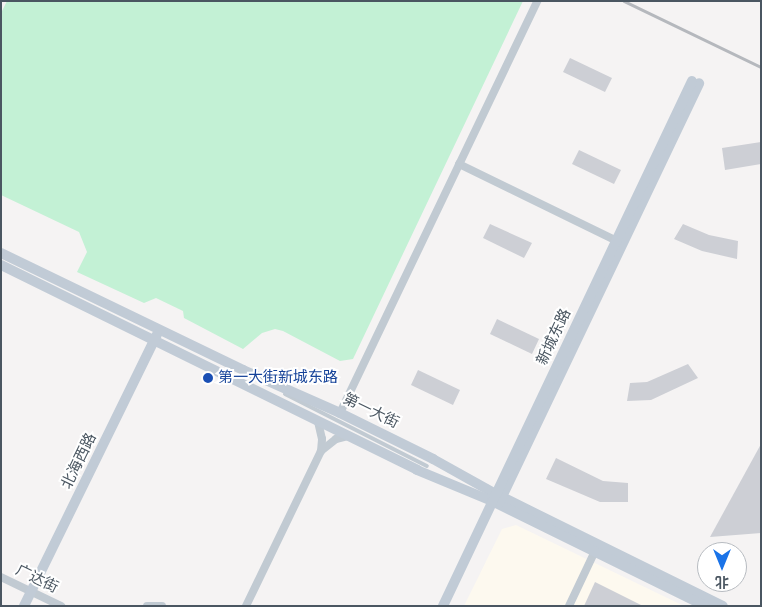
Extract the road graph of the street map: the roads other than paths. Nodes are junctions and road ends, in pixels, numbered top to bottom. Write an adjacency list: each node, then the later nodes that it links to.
1 (537, 1): 3 (street)
2 (696, 82): 4 (main road, 新城东路)
3 (459, 164): 4 (street); 10 (street)
4 (619, 243): 15 (main road, 新城东路)
5 (1, 252): 7 (main road, 第一大街)
6 (1, 265): 8 (main road, 第一大街)
7 (160, 329): 8 (main road, 北海西路); 9 (main road, 第一大街)
8 (155, 340): 11 (main road, 第一大街); 18 (main road, 北海西路)
9 (243, 370): 10 (main road, 第一大街); 14 (lane)
10 (340, 413): 15 (main road, 第一大街)
11 (318, 421): 12 (main road, 第一大街); 13 (street)
12 (348, 436): 13 (street); 15 (main road, 第一大街)
13 (321, 452): 23 (street)
14 (427, 466)
15 (497, 499): 16 (main road, 第一大街); 24 (main road, 新城东路); 25 (main road, 新城东路); 28 (main road, 第一大街)
16 (595, 551): 26 (street); 27 (main road, 第一大街)
17 (1, 577): 18 (street, 广达街)
18 (31, 591): 19 (main road, 北海西路); 20 (street, 广达街)
19 (24, 606)
20 (61, 606)
21 (148, 606): 22 (street)
22 (162, 606)
23 (246, 606)
24 (443, 606)
25 (450, 606)
26 (569, 606)
27 (705, 606)
28 (723, 606)

